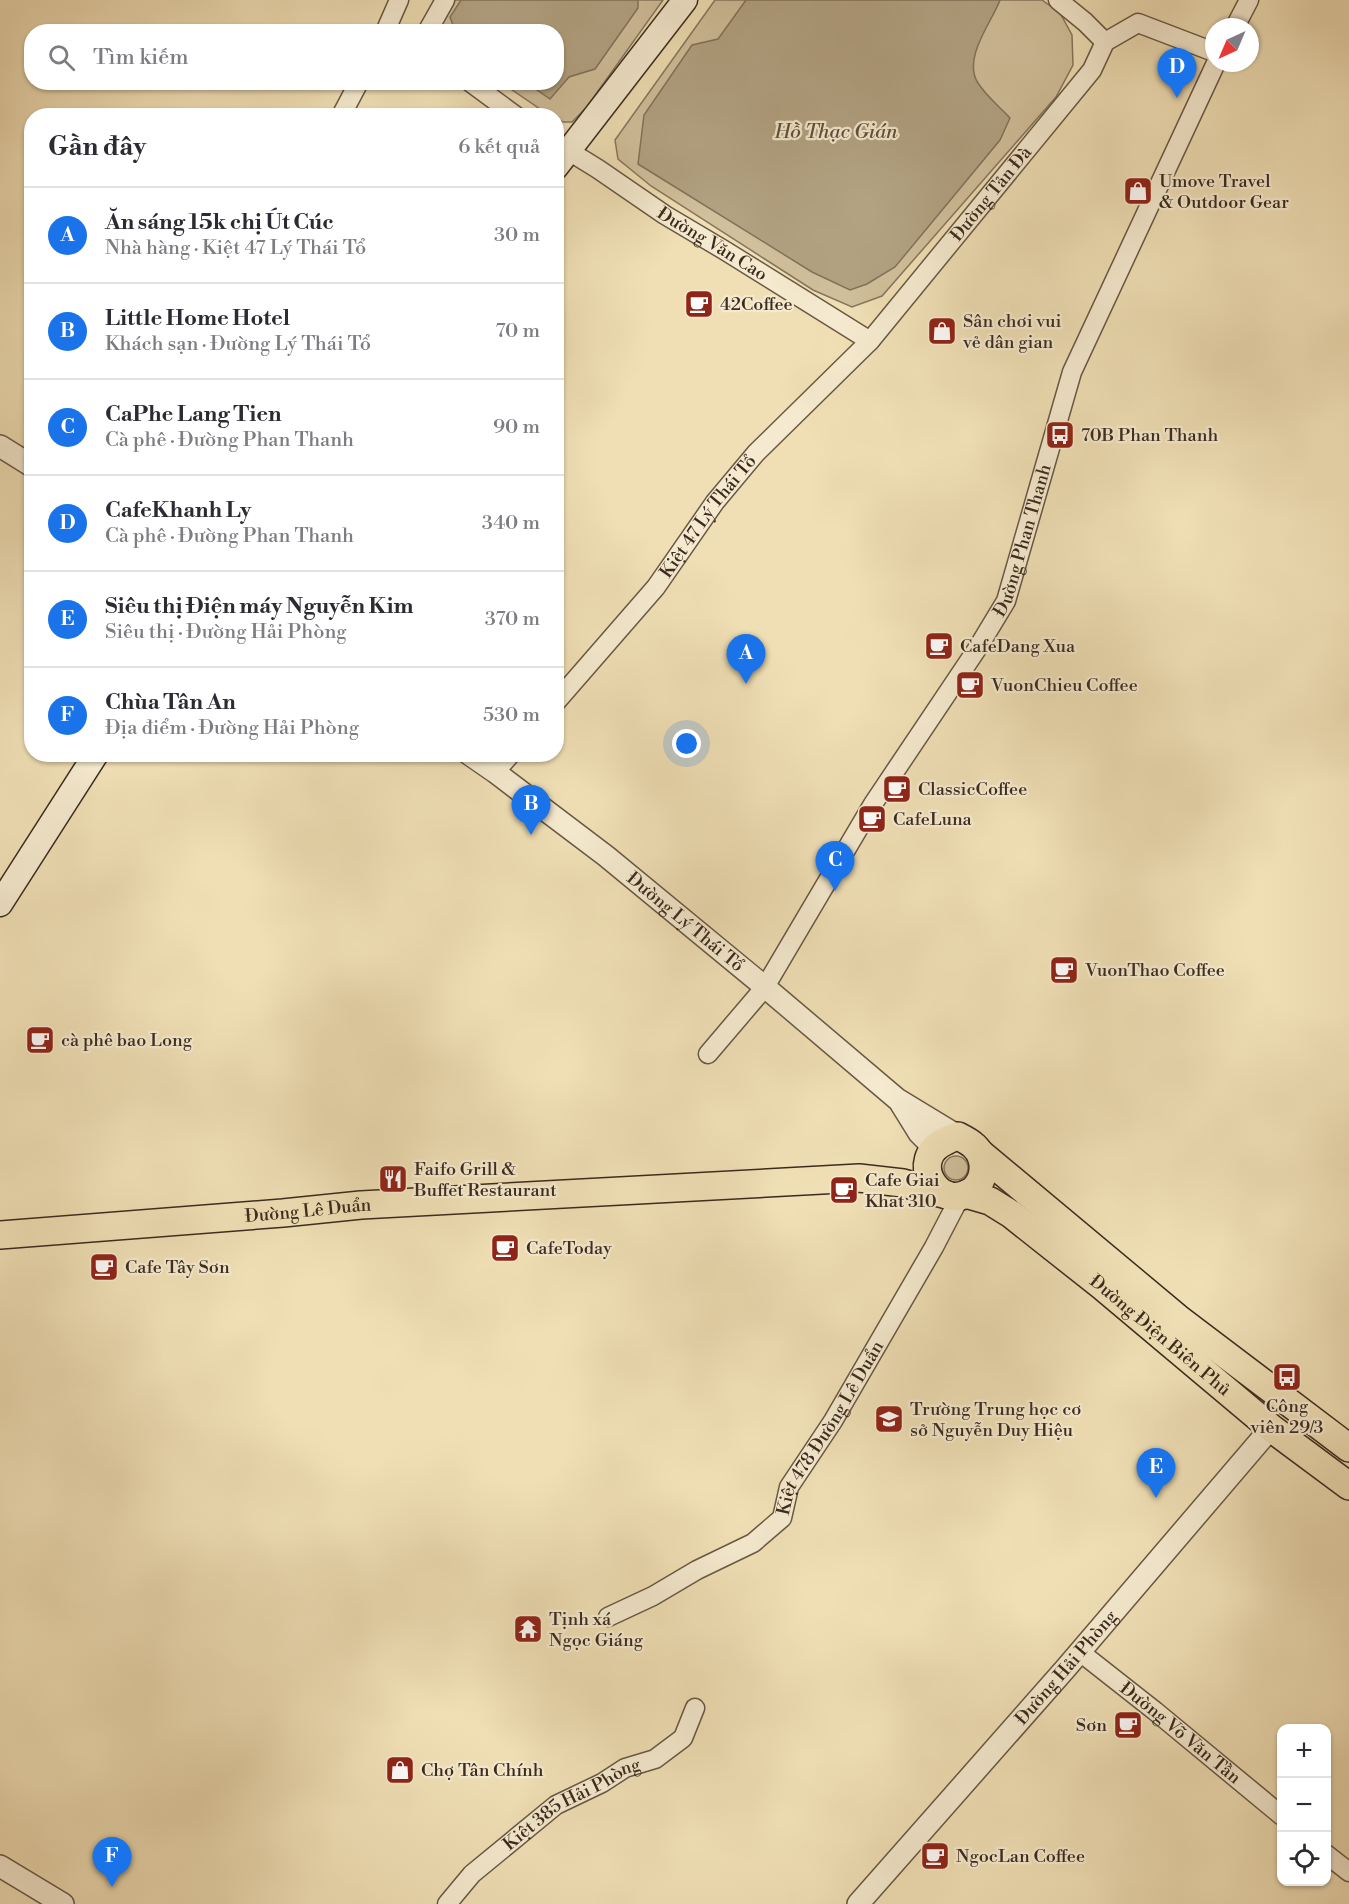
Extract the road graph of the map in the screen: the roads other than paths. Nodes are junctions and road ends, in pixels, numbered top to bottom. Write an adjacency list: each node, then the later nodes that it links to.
1 (399, 0): 7 (street)
2 (446, 0): 8 (street)
3 (684, 0): 16 (main road)
4 (1058, 0): 9 (street)
5 (1249, 0): 6 (street)
6 (1239, 18)
7 (392, 24)
8 (431, 24)
9 (1106, 42): 10 (street); 18 (street, Đường Tản Đà)
10 (1205, 49)
11 (1212, 72): 27 (street, Đường Phan Thanh)
12 (354, 90): 14 (street)
13 (481, 90): 15 (street)
14 (345, 108)
15 (505, 108)
16 (564, 148)
17 (564, 155): 18 (street, Đường Văn Cao)
18 (870, 341): 21 (street, Kiệt 47 Lý Thái Tổ)
19 (0, 446): 20 (street)
20 (24, 461)
21 (564, 693)
22 (91, 762): 26 (main road)
23 (481, 762): 25 (street, Đường Lý Thái Tổ)
24 (504, 762): 25 (street)
25 (495, 772): 27 (street, Đường Lý Thái Tổ)
26 (0, 904)
27 (765, 987): 28 (street, Đường Phan Thanh); 29 (street, Đường Lý Thái Tổ)
28 (708, 1054)
29 (897, 1099): 30 (street, Đường Lý Thái Tổ); 31 (street, Đường Lý Thái Tổ)
30 (958, 1136): 31 (main road); 32 (main road)
31 (932, 1151): 33 (main road, Đường Lê Duẩn); 34 (main road)
32 (980, 1153): 34 (main road); 37 (main road, Đường Điện Biên Phủ)
33 (867, 1178): 34 (main road, Đường Lê Duẩn); 35 (main road, Đường Lê Duẩn)
34 (958, 1195): 36 (main road, Đường Điện Biên Phủ); 39 (street, Kiệt 478 Đường Lê Duẩn)
35 (0, 1235)
36 (1271, 1428): 38 (main road, Đường Điện Biên Phủ); 40 (street, Đường Hải Phòng)
37 (1349, 1448)
38 (1349, 1486)
39 (608, 1617)
40 (1080, 1652): 42 (street, Đường Võ Văn Tần); 48 (street, Đường Hải Phòng)
41 (695, 1708): 47 (street, Kiệt 385 Hải Phòng)
42 (1277, 1813)
43 (1331, 1858): 45 (street)
44 (0, 1866): 46 (street)
45 (1349, 1872)
46 (63, 1904)
47 (447, 1904)
48 (858, 1904)

